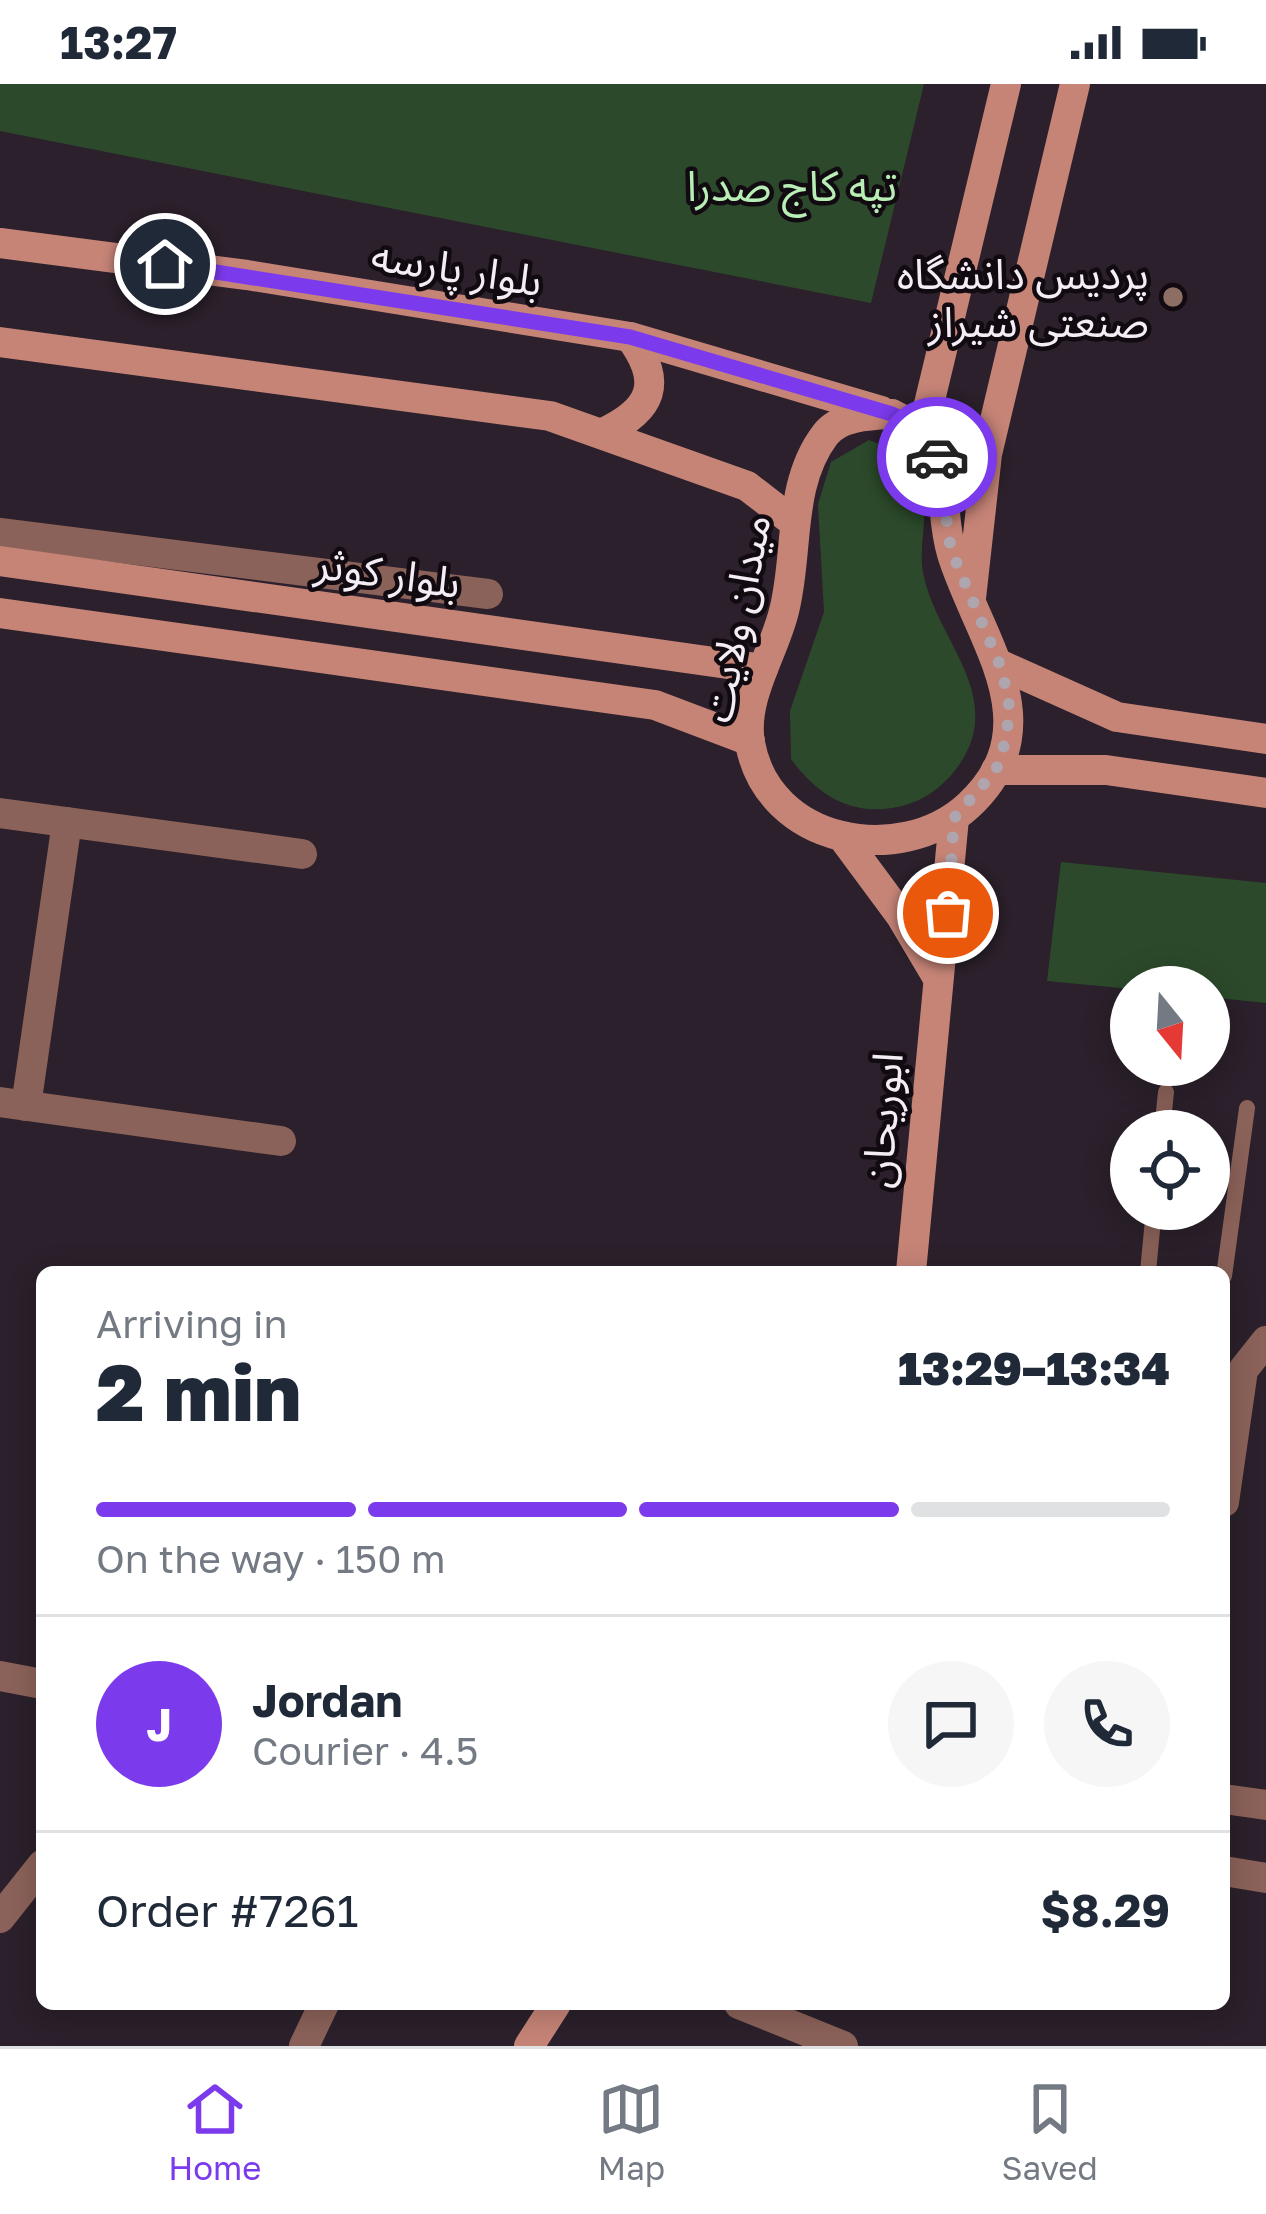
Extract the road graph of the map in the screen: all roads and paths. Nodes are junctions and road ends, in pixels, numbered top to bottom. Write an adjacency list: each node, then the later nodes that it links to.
1 (1006, 84): 7 (main road)
2 (1075, 84): 13 (main road)
3 (0, 243): 4 (main road, بلوار پارسه)
4 (630, 337): 6 (main road, بلوار پارسه); 8 (main road)
5 (0, 342): 8 (main road)
6 (892, 414): 7 (main road); 9 (main road, میدان ولایت)
7 (923, 429): 13 (main road, میدان ولایت)
8 (603, 433): 9 (main road)
9 (795, 524): 16 (main road, میدان ولایت)
10 (0, 533): 12 (street)
11 (0, 561): 16 (main road, بلوار کوثر)
12 (488, 594)
13 (970, 604): 15 (main road, میدان ولایت)
14 (0, 613): 18 (main road)
15 (1000, 665): 17 (main road); 19 (main road, میدان ولایت)
16 (764, 669): 18 (main road, میدان ولایت)
17 (1266, 739)
18 (750, 741): 24 (main road, میدان ولایت)
19 (996, 770): 20 (main road); 22 (main road, میدان ولایت)
20 (1266, 793)
21 (0, 813): 23 (street)
22 (954, 818): 24 (main road, میدان ولایت); 26 (main road, ابوریحان)
23 (67, 822): 25 (street); 28 (street)
24 (844, 839): 26 (main road)
25 (302, 854)
26 (935, 975): 33 (main road, ابوریحان)
27 (1166, 1092): 30 (lane)
28 (13, 1104): 31 (street)
29 (1247, 1108): 35 (lane)
30 (1164, 1110)
31 (281, 1141)
32 (1152, 1230): 34 (lane)
33 (911, 1266)
34 (1149, 1266)
35 (1225, 1266)
36 (1266, 1341): 37 (street)
37 (1233, 1366): 38 (street)
38 (1230, 1411)
39 (0, 1676): 40 (street)
40 (36, 1683)
41 (1230, 1800): 42 (street)
42 (1266, 1805)
43 (1230, 1872): 45 (street)
44 (36, 1873): 46 (street)
45 (1266, 1878)
46 (0, 1918)
47 (321, 2010): 50 (street)
48 (552, 2010): 51 (main road)
49 (754, 2010): 52 (street)
50 (304, 2046)
51 (529, 2046)
52 (843, 2046)

